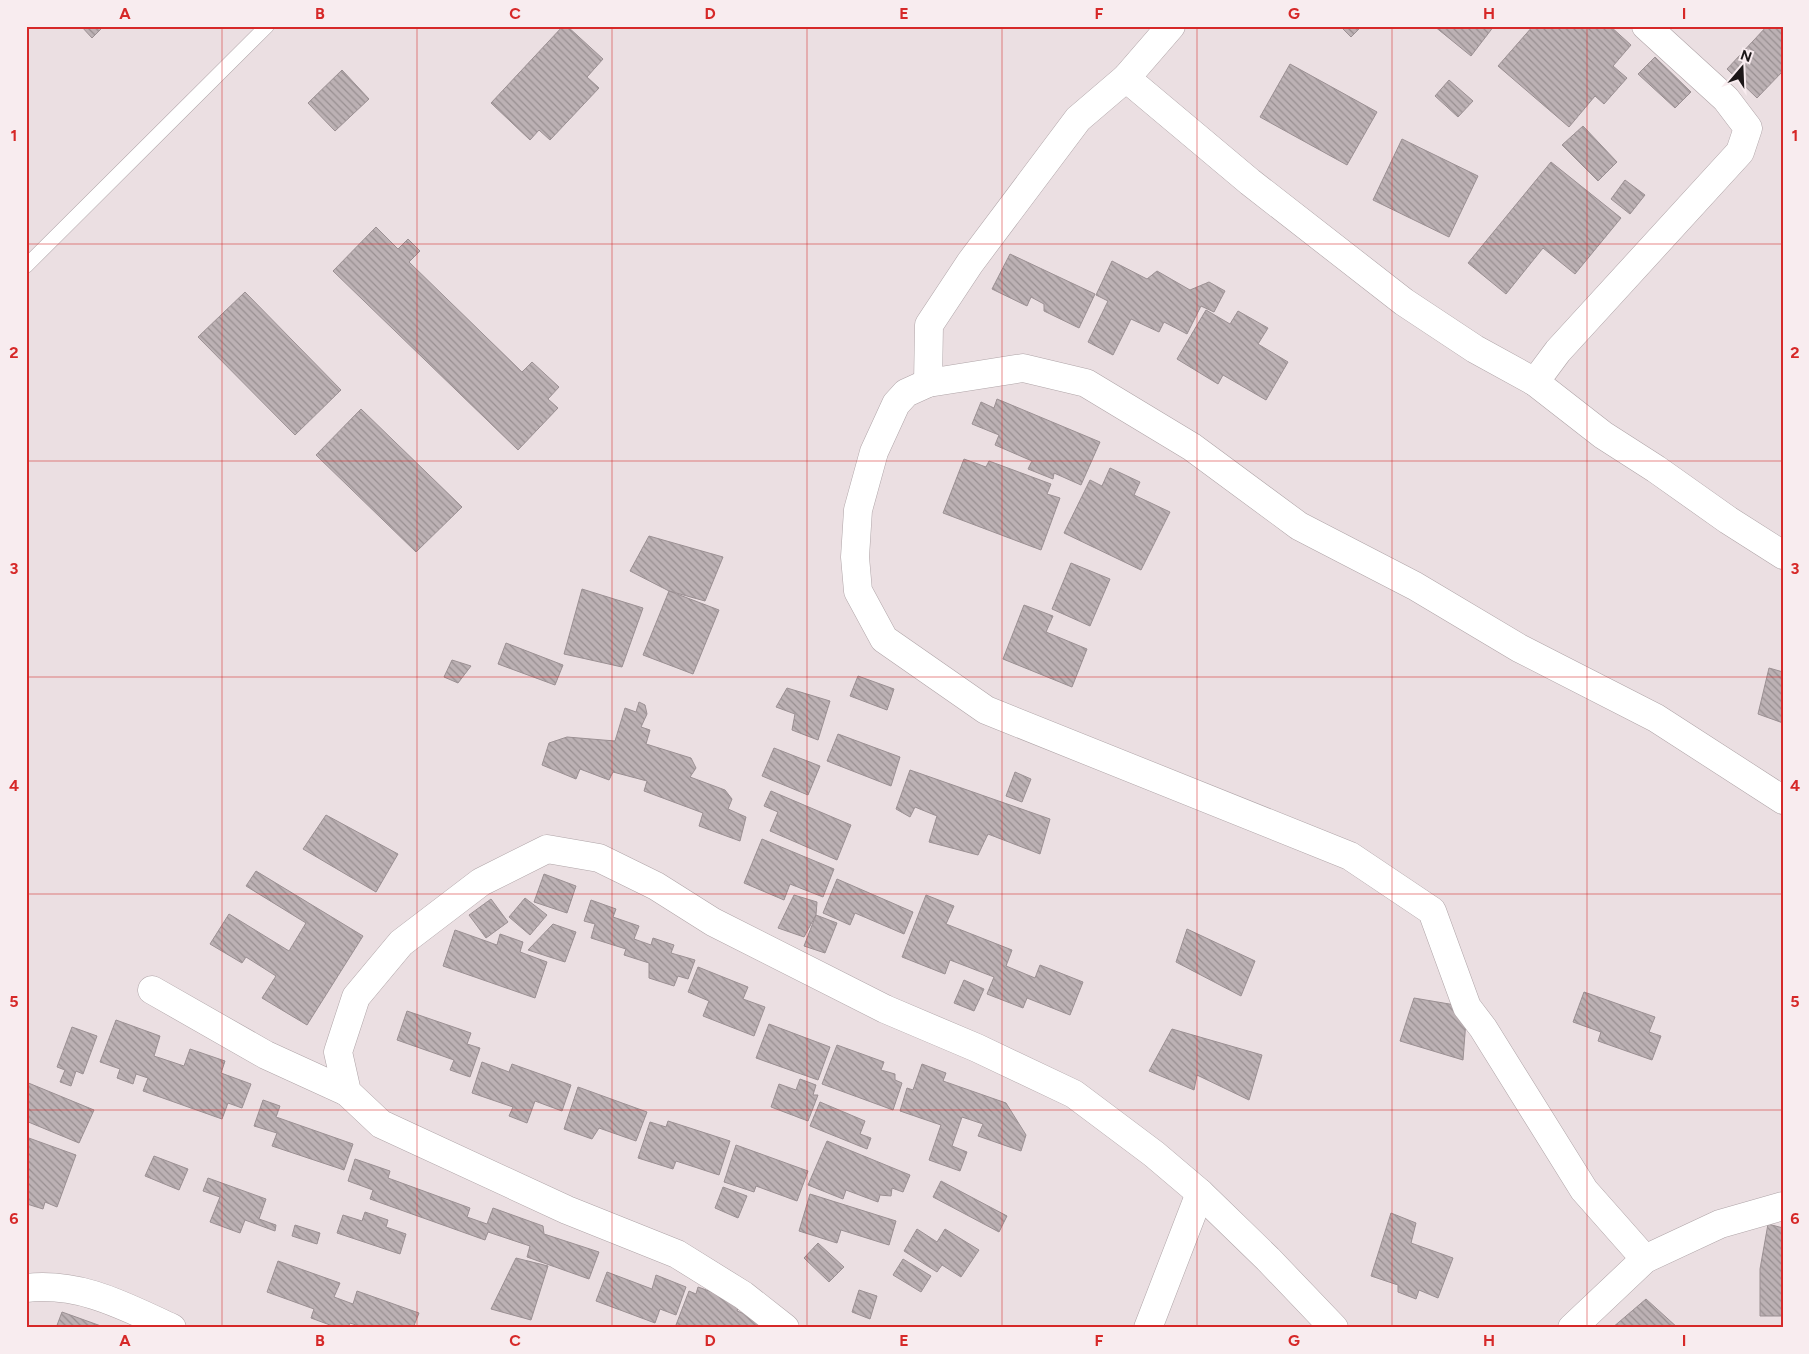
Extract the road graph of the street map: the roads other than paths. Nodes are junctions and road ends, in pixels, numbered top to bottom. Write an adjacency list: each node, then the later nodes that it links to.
1 (267, 26): 5 (lane)
2 (1171, 26): 4 (street)
3 (1646, 26): 7 (street)
4 (1126, 78): 6 (street); 7 (street)
5 (26, 266)
6 (928, 382): 9 (street); 14 (street)
7 (1535, 382): 8 (street)
8 (1783, 555)
9 (1783, 800)
10 (152, 990): 11 (street)
11 (347, 1092): 12 (street); 17 (street)
12 (1200, 1193): 18 (street); 19 (street)
13 (1783, 1206): 14 (street)
14 (1645, 1260): 20 (street)
15 (26, 1288): 16 (street)
16 (172, 1328)
17 (786, 1328)
18 (1148, 1328)
19 (1334, 1328)
20 (1572, 1328)

